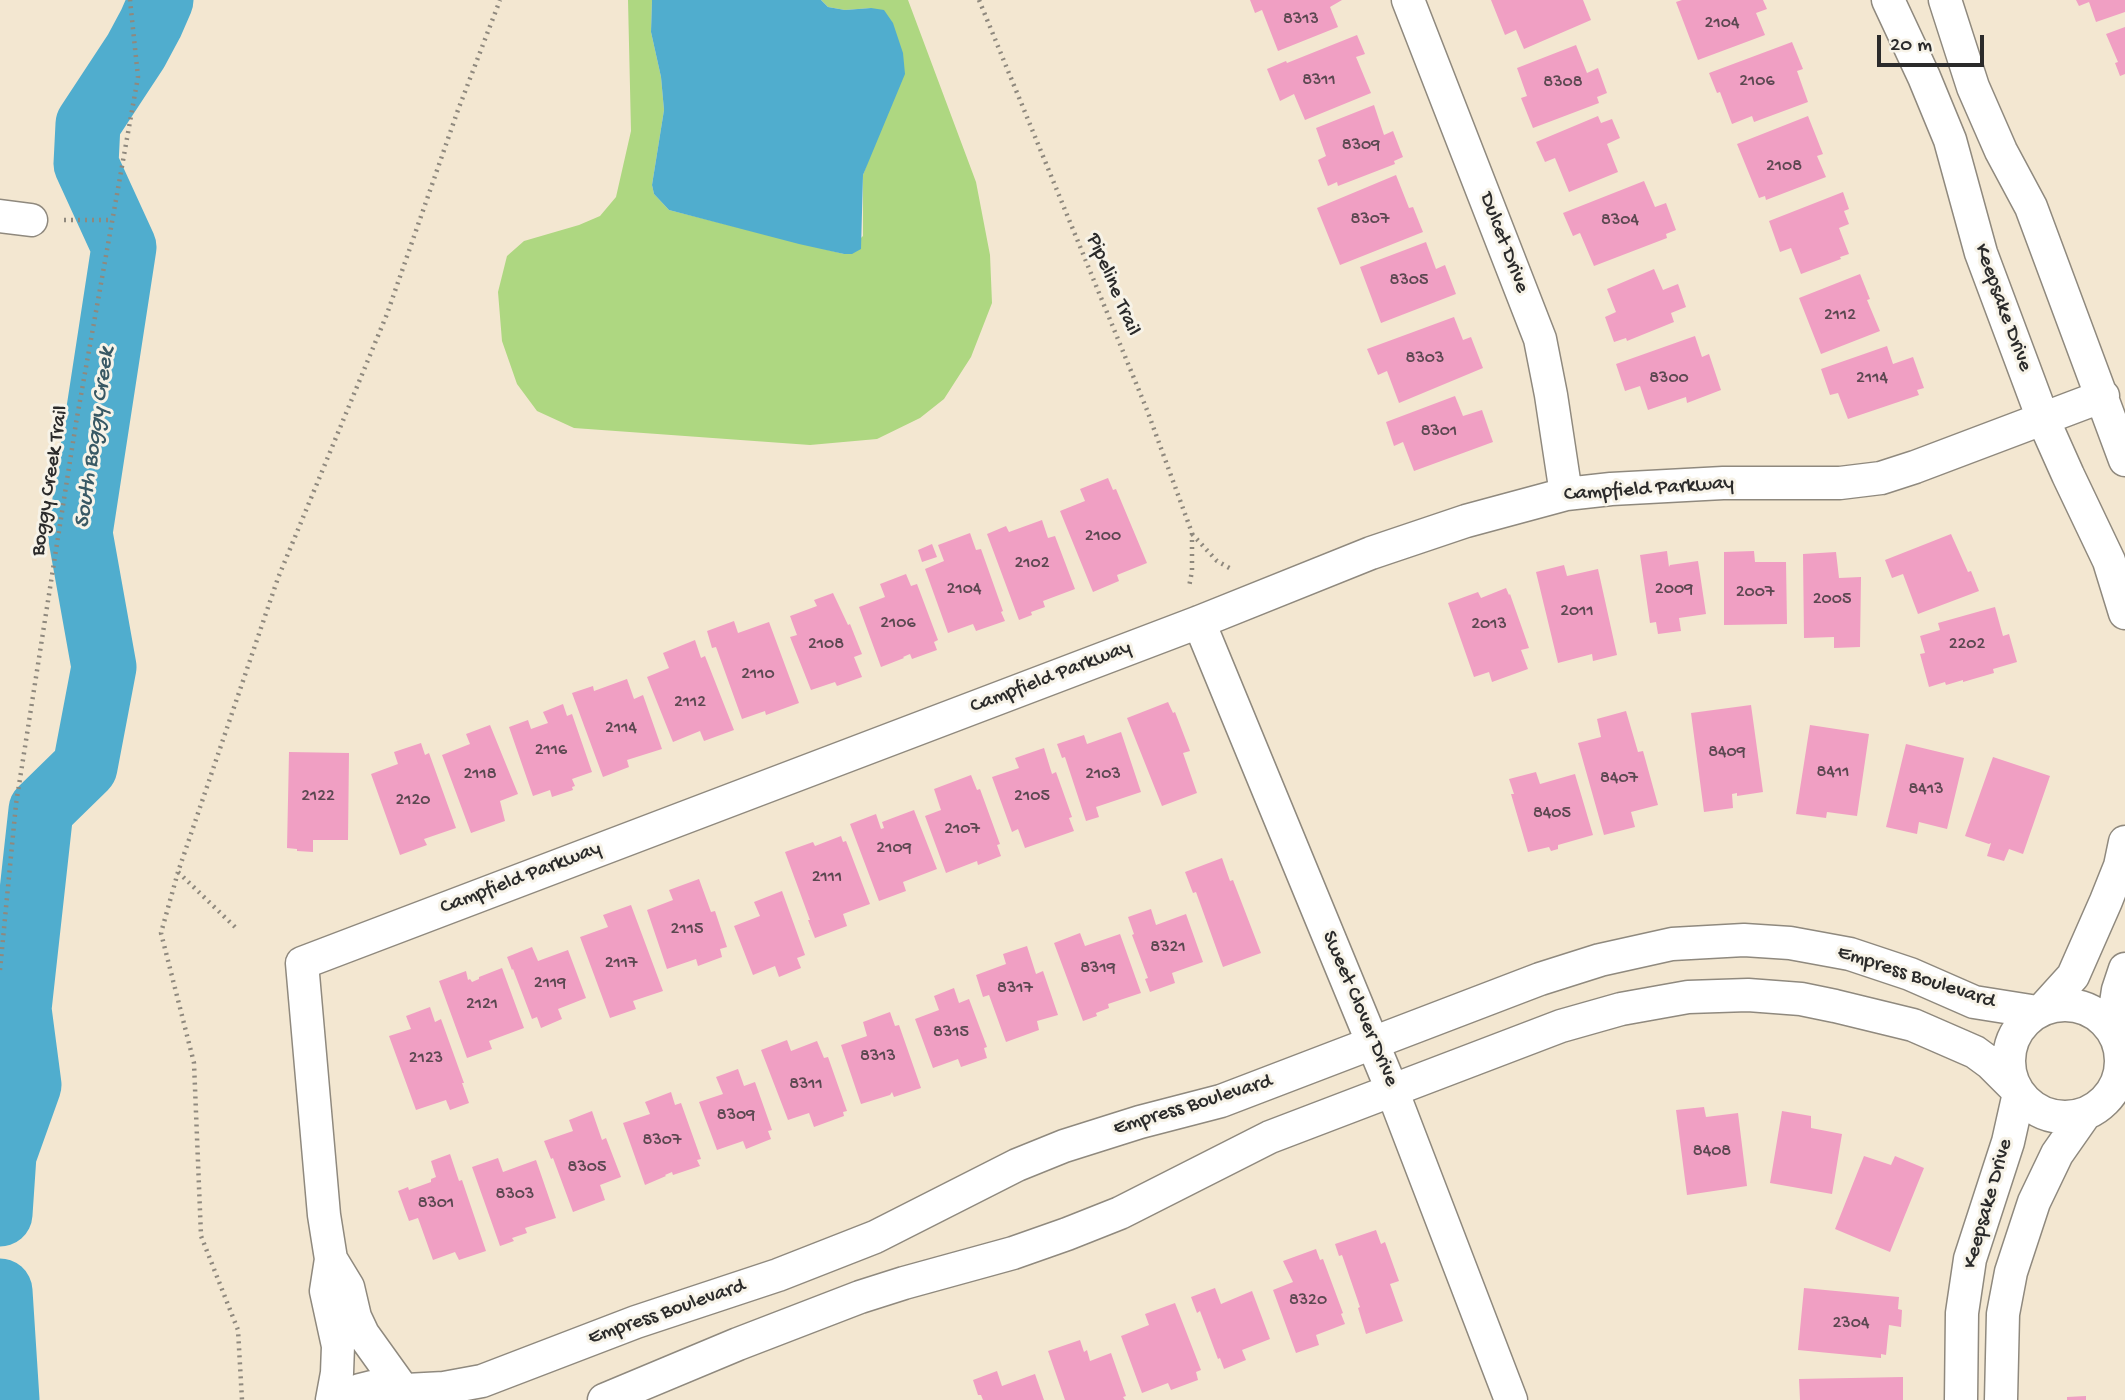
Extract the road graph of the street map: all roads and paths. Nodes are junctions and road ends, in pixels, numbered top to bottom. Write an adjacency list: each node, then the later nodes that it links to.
1 (130, 0): 9 (path, Boggy Creek Trail)
2 (500, 0): 20 (path)
3 (979, 0): 14 (path, Pipeline Trail)
4 (1408, 0): 13 (street, Dulcet Drive)
5 (1888, 0): 11 (street, Keepsake Drive)
6 (1945, 0): 10 (street)
7 (0, 216): 8 (street)
8 (31, 220): 9 (path)
9 (112, 220): 23 (path, Boggy Creek Trail)
10 (2103, 396): 11 (street, Campfield Parkway); 12 (street)
11 (2043, 419): 13 (street, Campfield Parkway); 17 (street, Keepsake Drive)
12 (2125, 460)
13 (1566, 494): 18 (street, Campfield Parkway)
14 (1192, 533): 15 (path); 16 (path, Pipeline Trail)
15 (1233, 570)
16 (1189, 587)
17 (2125, 613)
18 (1199, 622): 26 (street, Sweet Clover Drive); 31 (street, Campfield Parkway)
19 (2125, 842): 24 (street)
20 (178, 872): 21 (path); 33 (path)
21 (235, 927)
22 (2125, 969): 25 (street)
23 (0, 970)
24 (2041, 1010): 25 (street); 26 (street, Empress Boulevard); 27 (street)
25 (2119, 1042): 29 (street)
26 (1372, 1043): 28 (street, Sweet Clover Drive); 32 (street, Empress Boulevard)
27 (2016, 1089): 28 (street); 29 (street); 38 (street, Keepsake Drive)
28 (1392, 1090): 36 (street); 37 (street, Sweet Clover Drive)
29 (2089, 1112): 30 (street); 39 (street, Keepsake Drive)
30 (2125, 1112)
31 (331, 1259): 32 (street, Campfield Parkway); 34 (street, Campfield Parkway)
32 (411, 1392): 35 (street, Empress Boulevard)
33 (242, 1400)
34 (332, 1400)
35 (344, 1400)
36 (604, 1400)
37 (1511, 1400)
38 (1961, 1400)
39 (2001, 1400)

